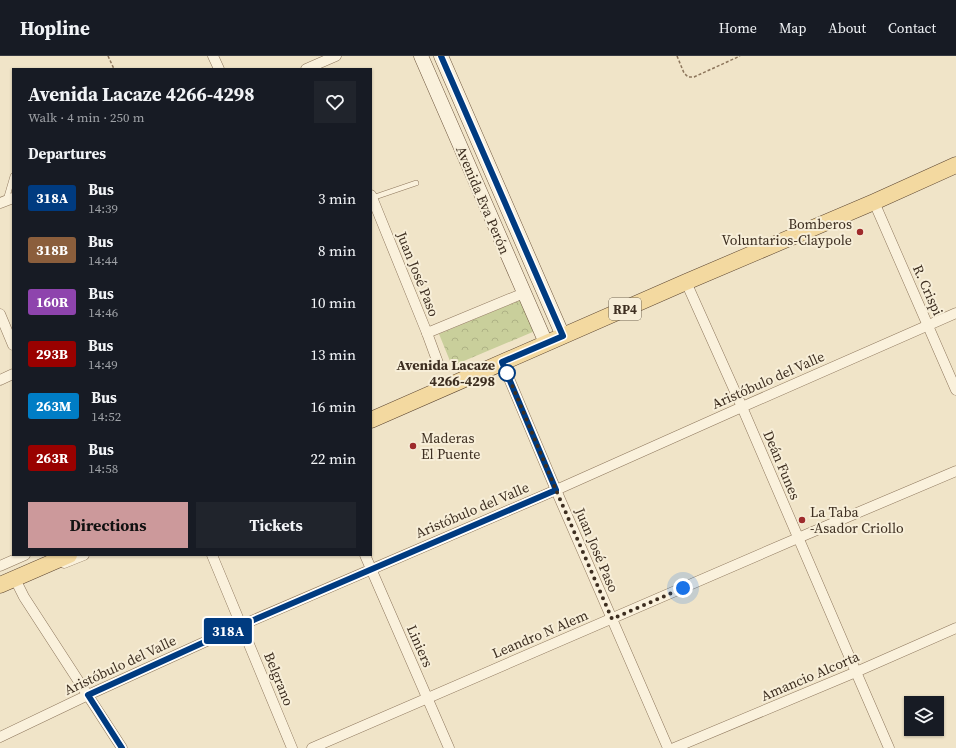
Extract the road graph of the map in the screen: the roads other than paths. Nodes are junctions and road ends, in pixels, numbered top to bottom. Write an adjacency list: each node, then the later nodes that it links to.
1 (213, 56): 6 (street)
2 (336, 56): 5 (street)
3 (421, 56): 16 (main road, Avenida Eva Perón)
4 (441, 56): 21 (main road, Avenida Eva Perón)
5 (320, 63): 7 (street)
6 (218, 68)
7 (308, 68)
8 (956, 165): 13 (main road, RP4)
9 (12, 179): 12 (lane)
10 (416, 183): 11 (lane)
11 (372, 197): 14 (street, Juan José Paso)
12 (6, 200)
13 (874, 202): 15 (main road, RP4); 19 (street, R. Crispi)
14 (375, 218): 20 (street, Juan José Paso)
15 (686, 282): 21 (main road, RP4); 29 (street, Deán Funes)
16 (524, 293): 20 (street); 23 (main road, Avenida Eva Perón)
17 (956, 313): 19 (street, Aristóbulo del Valle)
18 (0, 314): 22 (street)
19 (928, 325): 28 (street, R. Crispi); 29 (street, Aristóbulo del Valle)
20 (427, 333): 24 (street, Juan José Paso)
21 (563, 336): 23 (main road, RP4)
22 (12, 343)
23 (546, 343): 25 (main road, RP4)
24 (438, 362)
25 (502, 362): 30 (main road, RP4); 32 (street, Juan José Paso)
26 (12, 374): 27 (street)
27 (0, 380)
28 (956, 390)
29 (742, 407): 32 (street, Aristóbulo del Valle); 33 (street, Deán Funes)
30 (372, 420)
31 (956, 471): 33 (street, Leandro N Alem)
32 (556, 490): 41 (street, Aristóbulo del Valle); 45 (street, Juan José Paso)
33 (798, 538): 45 (street, Leandro N Alem); 48 (street, Deán Funes)
34 (23, 556): 40 (street)
35 (49, 556): 40 (main road)
36 (67, 556): 43 (main road)
37 (82, 556): 42 (street)
38 (212, 556): 46 (street, Belgrano)
39 (366, 556): 41 (street, Liniers)
40 (1, 566)
41 (371, 569): 46 (street, Aristóbulo del Valle); 50 (street, Liniers)
42 (17, 583): 44 (street); 49 (street)
43 (0, 585)
44 (0, 591)
45 (612, 619): 50 (street, Leandro N Alem); 56 (street, Juan José Paso)
46 (242, 625): 49 (street, Aristóbulo del Valle); 53 (street, Belgrano)
47 (956, 628): 48 (street, Amancio Alcorta)
48 (856, 672): 57 (street, Amancio Alcorta); 58 (street, Deán Funes)
49 (88, 695): 51 (street, Aristóbulo del Valle); 52 (street)
50 (428, 698): 54 (street, Leandro N Alem); 55 (street, Liniers)
51 (0, 737)
52 (122, 748)
53 (292, 748)
54 (312, 748)
55 (449, 748)
56 (668, 748)
57 (674, 748)
58 (890, 748)

